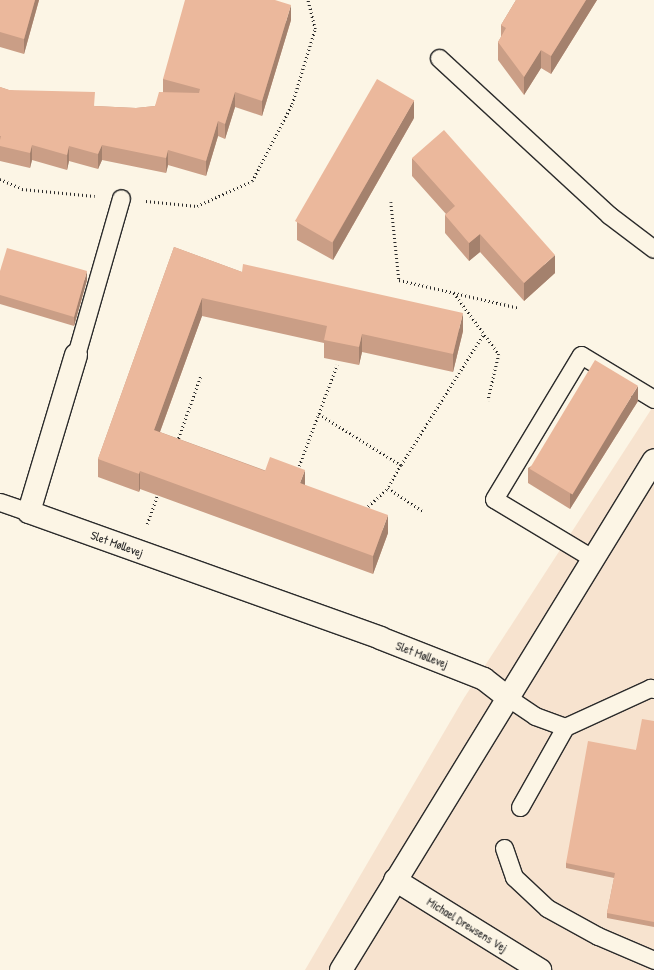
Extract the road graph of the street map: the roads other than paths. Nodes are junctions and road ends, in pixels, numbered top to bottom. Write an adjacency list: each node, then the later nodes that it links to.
1 (439, 58): 3 (lane)
2 (121, 198): 4 (lane)
3 (654, 249)
4 (76, 355): 8 (street)
5 (654, 399): 9 (lane)
6 (654, 460): 9 (street)
7 (0, 502): 8 (lane)
8 (29, 512): 11 (street, Slet Møllevej)
9 (592, 558): 11 (street)
10 (654, 689): 12 (lane)
11 (508, 697): 12 (lane); 15 (street)
12 (565, 727): 13 (lane)
13 (520, 807)
14 (504, 848): 16 (lane)
15 (395, 880): 17 (street); 18 (street, Michael Drewsens Vej)
16 (654, 960)
17 (341, 970)
18 (540, 970)

